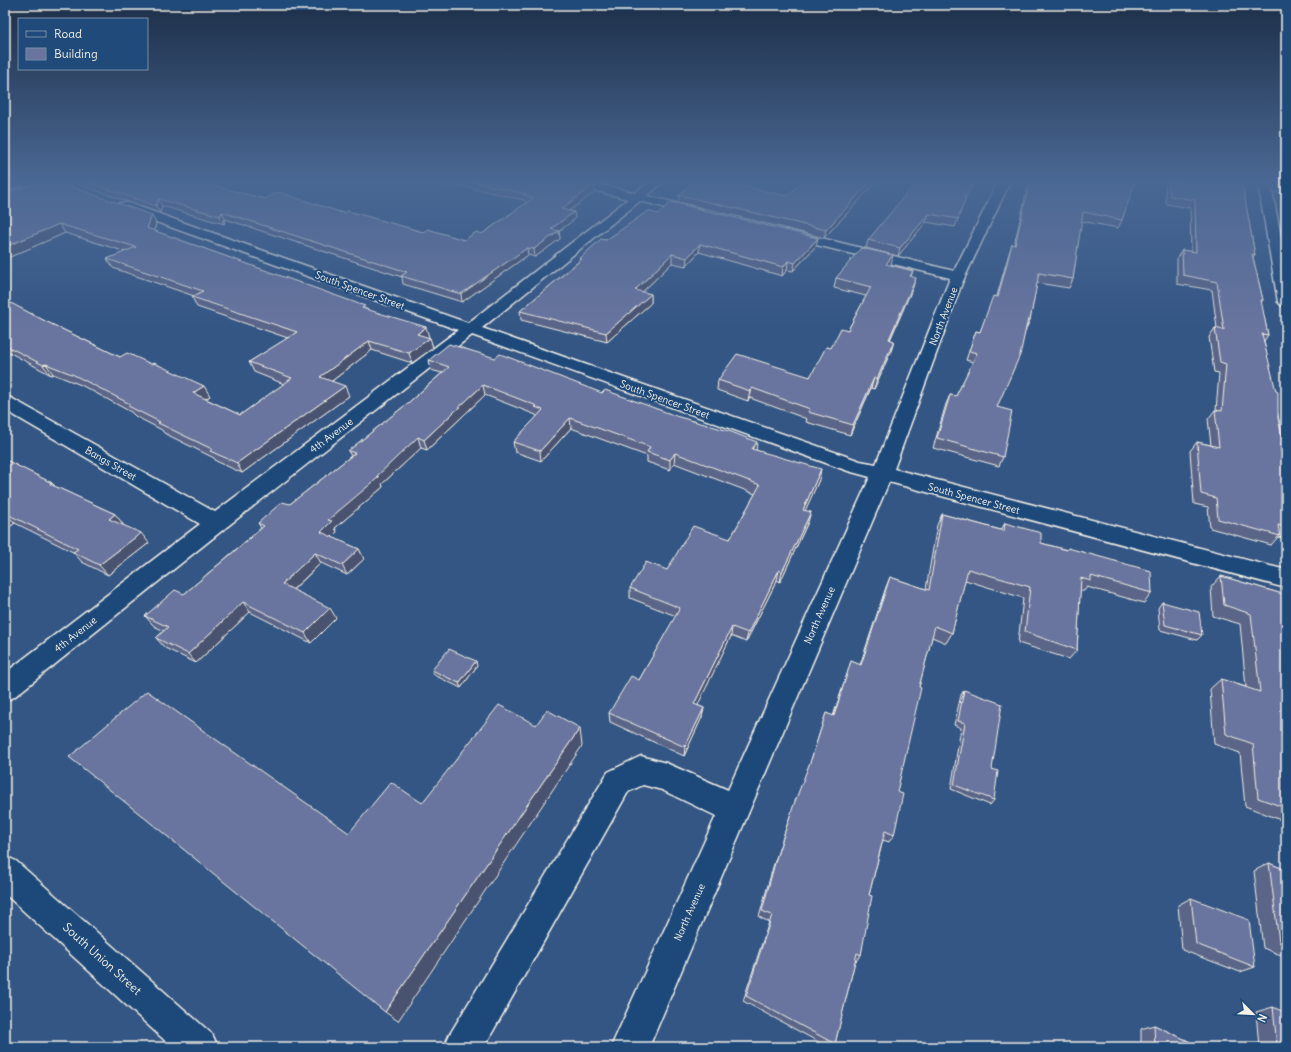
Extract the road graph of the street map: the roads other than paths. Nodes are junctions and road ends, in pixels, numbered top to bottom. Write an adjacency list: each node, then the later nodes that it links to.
1 (194, 231): 8 (street, South Spencer Street)
2 (595, 231): 8 (street, 4th Avenue)
3 (776, 231): 6 (street)
4 (980, 231): 6 (street, North Avenue)
5 (1272, 231): 7 (street)
6 (958, 276): 10 (street, North Avenue)
7 (1286, 302)
8 (470, 329): 10 (street, South Spencer Street); 11 (street, 4th Avenue)
9 (5, 402): 11 (street, Bangs Street)
10 (882, 474): 12 (street, South Spencer Street); 14 (street, North Avenue)
11 (216, 523): 13 (street, 4th Avenue)
12 (1286, 579)
13 (5, 689)
14 (735, 809): 17 (street); 18 (street, North Avenue)
15 (5, 872): 16 (street, South Union Street)
16 (199, 1047)
17 (463, 1047)
18 (630, 1047)

